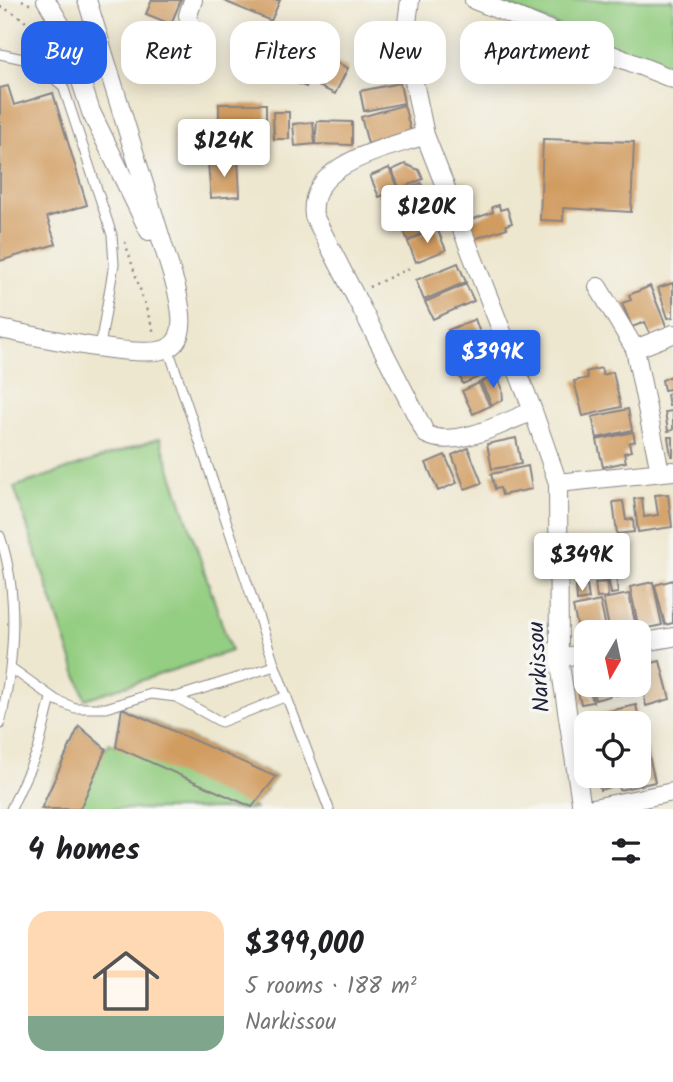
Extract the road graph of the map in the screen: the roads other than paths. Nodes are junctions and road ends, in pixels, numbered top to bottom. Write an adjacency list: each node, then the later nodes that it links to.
1 (46, 0): 10 (street)
2 (87, 0): 10 (street)
3 (193, 0): 6 (street)
4 (410, 0): 9 (street, Narkissou)
5 (474, 0): 8 (street)
6 (188, 21)
7 (0, 54): 14 (lane)
8 (673, 79)
9 (425, 135): 17 (street, Narkissou); 17 (street)
10 (176, 288): 15 (street)
11 (598, 288): 16 (street)
12 (0, 329): 14 (street)
13 (673, 334): 16 (street)
14 (100, 346): 15 (street)
15 (168, 348): 25 (lane)
16 (635, 349): 18 (street)
17 (533, 411): 19 (street, Narkissou)
18 (667, 471): 19 (street)
19 (558, 483): 24 (street, Narkissou)
20 (0, 536): 26 (lane)
21 (673, 637): 22 (street)
22 (651, 641)
23 (574, 655): 24 (street)
24 (559, 657): 34 (street, Narkissou)
25 (275, 666): 27 (lane); 28 (lane)
26 (11, 668): 29 (lane); 30 (lane)
27 (287, 696): 28 (lane); 33 (lane)
28 (176, 697): 29 (lane)
29 (51, 698): 32 (lane)
30 (0, 724)
31 (673, 792): 35 (street)
32 (11, 809)
33 (329, 809)
34 (582, 809)
35 (589, 809)

